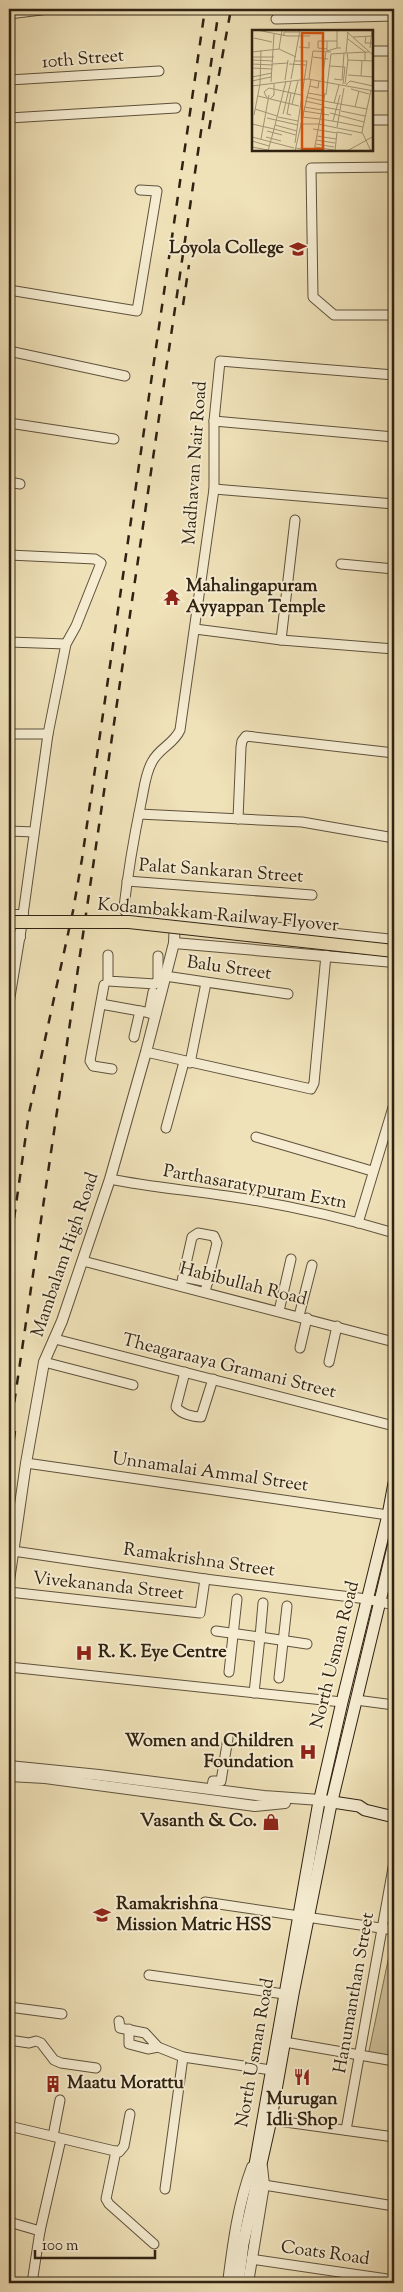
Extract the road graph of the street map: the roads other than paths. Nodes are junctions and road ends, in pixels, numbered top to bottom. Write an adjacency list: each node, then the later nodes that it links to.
1 (49, 9): 2 (street)
2 (9, 14)
3 (394, 16): 4 (street)
4 (276, 19)
5 (394, 51): 6 (street)
6 (373, 52)
7 (159, 71): 8 (street, 10th Street)
8 (9, 80)
9 (373, 86): 10 (street)
10 (394, 86)
11 (176, 108): 12 (street)
12 (9, 118)
13 (373, 120): 14 (street)
14 (394, 120)
15 (394, 167): 18 (street)
16 (140, 190): 17 (street)
17 (9, 290)
18 (394, 315)
19 (9, 351): 21 (street)
20 (394, 375): 22 (street, Madhavan Nair Road)
21 (125, 376)
22 (214, 421): 24 (street); 28 (street, Madhavan Nair Road)
23 (9, 424): 25 (street)
24 (394, 438)
25 (114, 439)
26 (9, 482): 27 (street)
27 (20, 484)
28 (214, 489): 29 (street); 34 (street, Madhavan Nair Road)
29 (394, 504)
30 (295, 520): 35 (street)
31 (9, 555): 37 (street)
32 (341, 564): 33 (street)
33 (394, 569)
34 (195, 629): 35 (street); 42 (street, Madhavan Nair Road)
35 (280, 640): 38 (street)
36 (9, 642): 37 (street)
37 (66, 644): 40 (street)
38 (394, 650)
39 (9, 734): 40 (street)
40 (48, 734): 45 (street)
41 (394, 753): 43 (street)
42 (139, 814): 43 (street); 47 (street, Madhavan Nair Road)
43 (238, 819): 46 (street)
44 (9, 831): 45 (street)
45 (34, 832): 50 (street)
46 (394, 838)
47 (127, 881): 48 (street, Palat Sankaran Street); 51 (street, Madhavan Nair Road)
48 (312, 896)
49 (9, 915): 50 (street)
50 (23, 915): 56 (street)
51 (175, 917): 52 (street); 58 (street, Mambalam High Road)
52 (218, 921): 54 (street); 59 (street)
53 (9, 922): 61 (main road, Kodambakkam Railway Flyover, bridge)
54 (262, 926): 57 (street); 60 (street)
55 (9, 937): 56 (street)
56 (20, 937): 70 (street)
57 (394, 940)
58 (174, 943): 59 (street); 65 (street, Mambalam High Road)
59 (217, 947): 60 (street)
60 (261, 950): 63 (street)
61 (394, 951)
62 (108, 955): 65 (street)
63 (326, 955): 64 (street); 75 (street)
64 (394, 962)
65 (162, 966): 66 (street, Balu Street); 72 (street, Mambalam High Road)
66 (206, 983): 69 (street, Balu Street); 75 (street)
67 (104, 985): 71 (street)
68 (153, 992): 72 (street)
69 (288, 994)
70 (9, 1000)
71 (101, 1004): 72 (street); 76 (street)
72 (148, 1012): 73 (street); 74 (street, Mambalam High Road)
73 (134, 1038)
74 (146, 1052): 75 (street); 81 (street, Mambalam High Road)
75 (187, 1062): 78 (street)
76 (112, 1069)
77 (394, 1104): 80 (street)
78 (166, 1128)
79 (256, 1137): 80 (street)
80 (372, 1171): 82 (street)
81 (110, 1179): 82 (street, Parthasaratypuram Extn); 85 (street, Mambalam High Road)
82 (358, 1222): 83 (street, Parthasaratypuram Extn)
83 (394, 1233)
84 (291, 1259): 90 (street)
85 (83, 1262): 87 (street, Habibullah Road); 93 (street, Mambalam High Road)
86 (312, 1264): 91 (street)
87 (182, 1282): 88 (street); 88 (street); 89 (street, Habibullah Road)
88 (208, 1282): 89 (street)
89 (205, 1292): 90 (street, Habibullah Road)
90 (279, 1311): 91 (street, Habibullah Road)
91 (303, 1317): 92 (street, Habibullah Road); 95 (street)
92 (337, 1326): 94 (street, Habibullah Road); 97 (street)
93 (55, 1339): 96 (street, Mambalam High Road); 98 (street, Theagaraaya Gramani Street)
94 (394, 1342)
95 (300, 1348)
96 (44, 1362): 100 (street); 102 (street, Mambalam High Road)
97 (329, 1362)
98 (185, 1372): 99 (street, Theagaraaya Gramani Street); 99 (street)
99 (212, 1380): 101 (street, Theagaraaya Gramani Street)
100 (133, 1385)
101 (394, 1426)
102 (26, 1463): 104 (street, Unnamalai Ammal Street); 106 (street, Mambalam High Road)
103 (394, 1483): 104 (main road, North Usman Road)
104 (388, 1515): 111 (main road, North Usman Road)
105 (394, 1543): 113 (main road, North Usman Road)
106 (13, 1551): 107 (street, Ramakrishna Street); 108 (street, Mambalam High Road)
107 (205, 1579): 109 (street, Vivekananda Street); 111 (street, Ramakrishna Street)
108 (9, 1581)
109 (9, 1592)
110 (237, 1599): 117 (street)
111 (367, 1599): 113 (street, Ramakrishna Street); 126 (main road, North Usman Road)
112 (263, 1603): 118 (street)
113 (381, 1603): 114 (street, Ramakrishna Street); 125 (main road, North Usman Road)
114 (394, 1605)
115 (287, 1606): 119 (street)
116 (216, 1631): 117 (street)
117 (234, 1633): 118 (street); 122 (street)
118 (260, 1637): 119 (street); 124 (street)
119 (282, 1641): 120 (street); 123 (street)
120 (308, 1644)
121 (9, 1667): 124 (street)
122 (229, 1672)
123 (279, 1678)
124 (254, 1693): 126 (street)
125 (356, 1700): 127 (street); 136 (main road, North Usman Road)
126 (342, 1702): 136 (main road, North Usman Road)
127 (394, 1705)
128 (228, 1738): 133 (street)
129 (9, 1761): 133 (street)
130 (9, 1766): 134 (street)
131 (9, 1772): 134 (street)
132 (9, 1776): 135 (street)
133 (210, 1782): 135 (street)
134 (263, 1799): 135 (street)
135 (287, 1801): 136 (street)
136 (325, 1805): 137 (main road); 140 (main road, North Usman Road)
137 (394, 1816)
138 (394, 1862): 141 (street, Hanumanthan Street)
139 (205, 1902): 140 (street)
140 (303, 1917): 141 (street); 144 (main road, North Usman Road); 150 (main road, North Usman Road)
141 (383, 1928): 142 (street); 152 (street, Hanumanthan Street)
142 (394, 1930)
143 (150, 1975): 144 (street)
144 (284, 1994): 150 (main road, North Usman Road)
145 (9, 2006): 146 (street)
146 (62, 2014)
147 (119, 2021): 148 (street)
148 (129, 2029): 151 (street); 151 (street)
149 (9, 2040): 155 (street)
150 (280, 2041): 152 (street); 156 (main road, North Usman Road); 159 (main road, North Usman Road)
151 (158, 2046): 153 (street)
152 (360, 2056): 154 (street); 161 (street, Hanumanthan Street)
153 (183, 2057): 156 (street); 167 (street)
154 (394, 2061)
155 (96, 2068)
156 (271, 2070): 165 (main road, North Usman Road)
157 (60, 2100): 162 (street)
158 (130, 2114): 164 (street)
159 (271, 2120): 161 (street); 165 (main road, North Usman Road)
160 (9, 2126): 162 (street)
161 (346, 2130): 163 (street)
162 (57, 2137): 164 (street); 170 (street)
163 (394, 2137)
164 (116, 2151): 171 (street)
165 (258, 2162): 166 (main road, North Usman Road); 175 (street, North Usman Road)
166 (259, 2188): 168 (street); 172 (street, North Usman Road); 176 (main road)
167 (165, 2189)
168 (394, 2206)
169 (9, 2222): 170 (street)
170 (40, 2230): 174 (street)
171 (154, 2244)
172 (251, 2259): 173 (street, Coats Road); 177 (street, North Usman Road)
173 (394, 2280)
174 (32, 2283)
175 (228, 2283)
176 (238, 2283)
177 (248, 2283)

